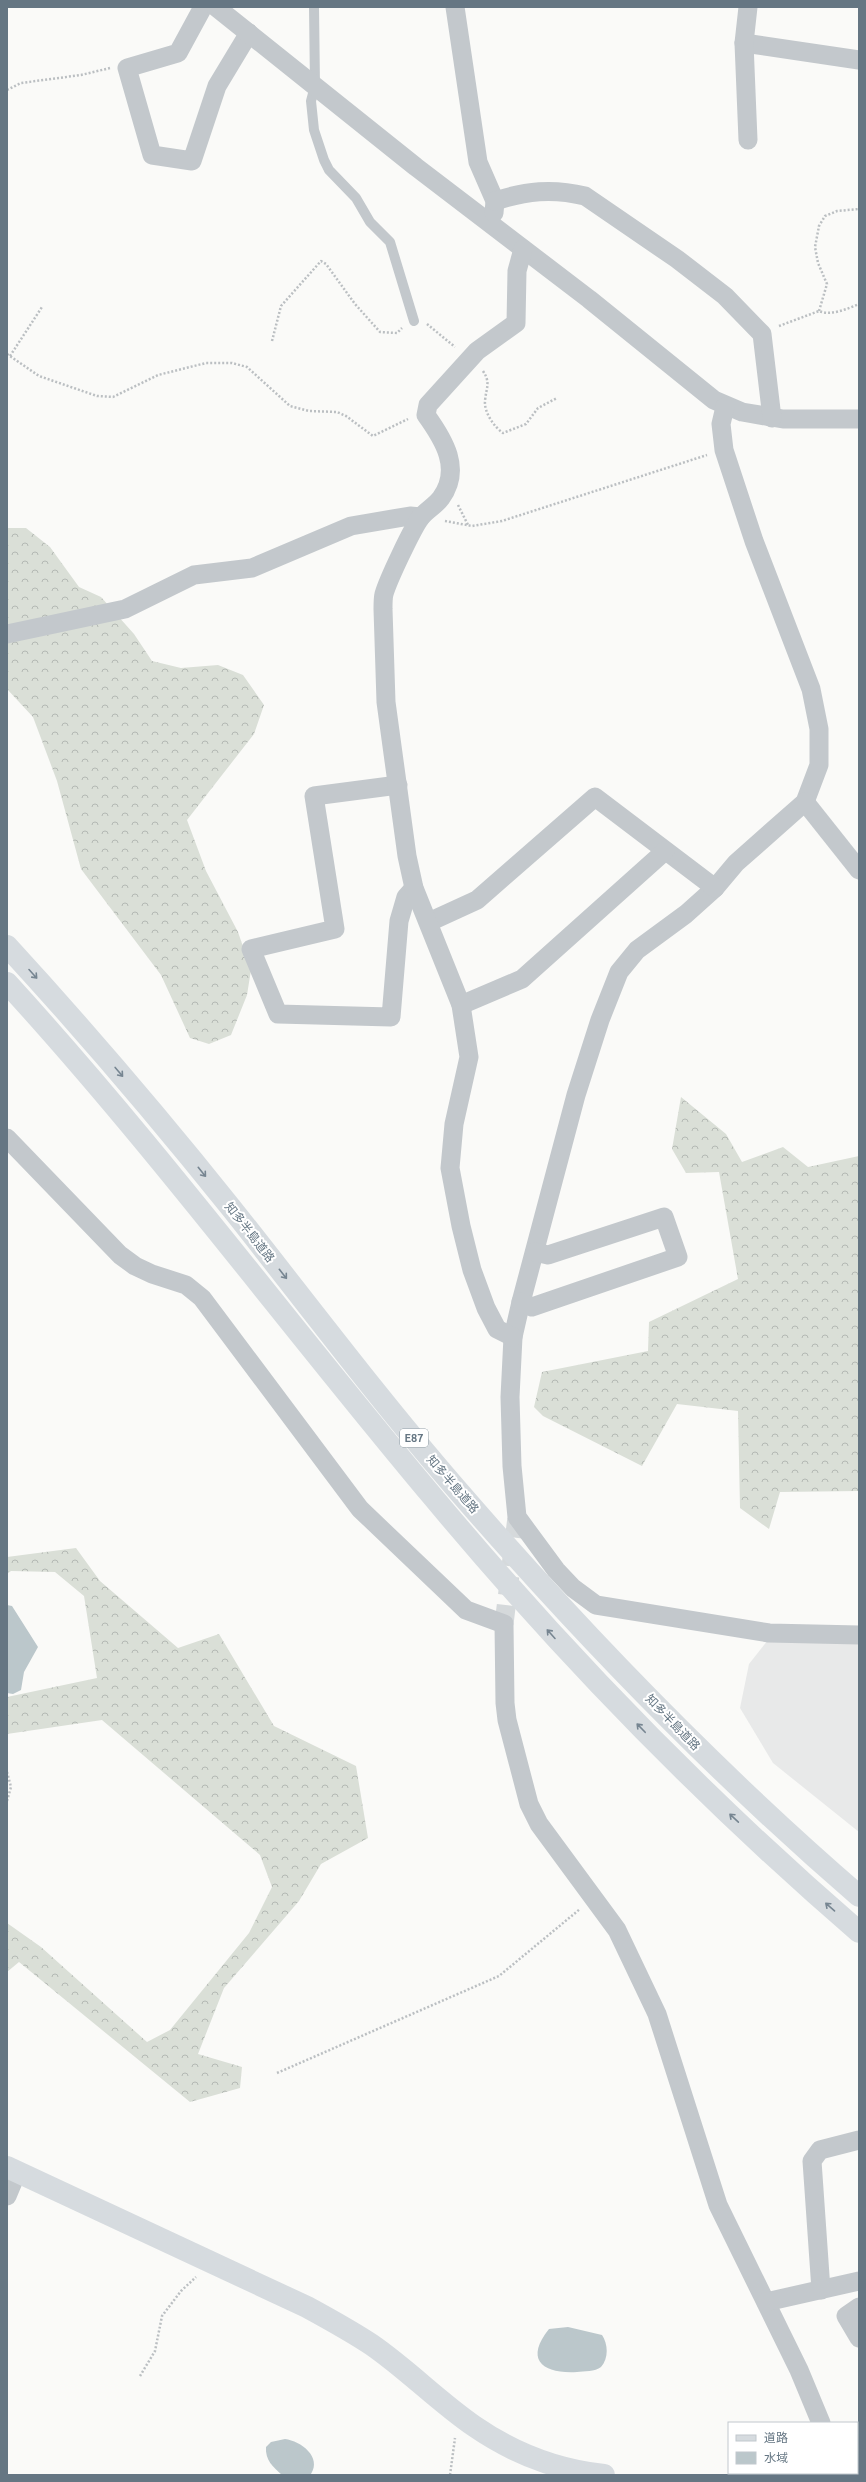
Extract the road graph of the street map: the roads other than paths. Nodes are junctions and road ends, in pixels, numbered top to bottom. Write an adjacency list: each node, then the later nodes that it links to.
1 (202, 7): 6 (street)
2 (216, 7): 6 (street)
3 (314, 7): 9 (lane)
4 (455, 7): 11 (street)
5 (748, 7): 7 (street)
6 (249, 33): 9 (street)
7 (744, 43): 8 (street); 10 (street)
8 (859, 60)
9 (315, 86): 12 (street); 14 (lane)
10 (748, 140)
11 (495, 201): 12 (street); 16 (street)
12 (493, 228): 13 (street)
13 (523, 249): 15 (street); 18 (street)
14 (414, 321)
15 (725, 407): 16 (street); 21 (street)
16 (772, 418): 17 (street)
17 (859, 419)
18 (421, 517): 19 (street); 20 (street)
19 (7, 634)
20 (398, 785): 24 (street); 24 (street)
21 (805, 802): 23 (street); 25 (street)
22 (665, 851): 25 (street); 26 (street); 29 (street)
23 (859, 870)
24 (414, 888): 26 (street)
25 (715, 888): 31 (street)
26 (429, 922): 29 (street)
27 (7, 946): 35 (main road, 知多半島道路 / E87, one-way to 35)
28 (7, 983): 36 (main road, 知多半島道路 / E87, one-way to 28)
29 (461, 1005): 33 (street)
30 (7, 1138): 42 (street)
31 (535, 1252): 32 (street); 32 (street)
32 (521, 1302): 33 (street)
33 (514, 1337): 34 (street)
34 (859, 1635)
35 (859, 1896)
36 (859, 1932)
37 (859, 2140): 41 (street)
38 (12, 2170): 39 (street); 46 (main road)
39 (7, 2196)
40 (859, 2281): 41 (street)
41 (821, 2290): 42 (street)
42 (766, 2302): 45 (street)
43 (859, 2307): 44 (street)
44 (859, 2338)
45 (821, 2422)
46 (604, 2475)
47 (752, 2475): 48 (main road)
48 (800, 2475)

